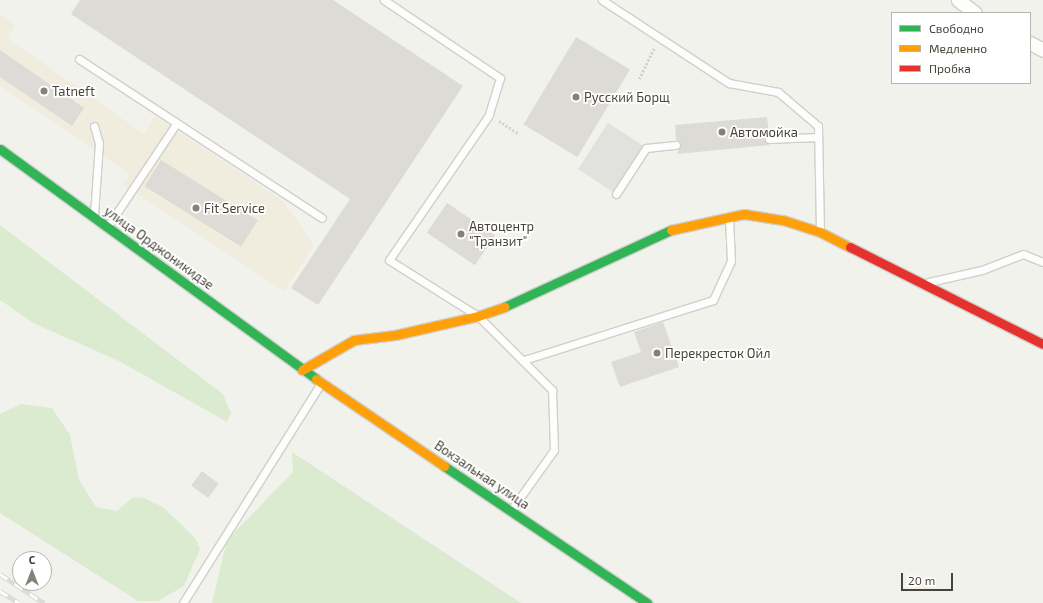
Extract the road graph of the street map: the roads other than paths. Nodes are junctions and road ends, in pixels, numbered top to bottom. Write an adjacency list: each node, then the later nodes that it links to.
1 (384, 0): 22 (lane)
2 (602, 0): 10 (lane)
3 (958, 0): 4 (street)
4 (974, 12)
5 (1031, 44): 6 (street)
6 (1043, 50)
7 (79, 59): 8 (lane)
8 (176, 124): 17 (lane); 18 (lane)
9 (94, 126): 15 (lane)
10 (818, 137): 11 (lane); 19 (lane)
11 (769, 139)
12 (676, 146): 14 (lane)
13 (0, 149): 15 (street, улица Орджоникидзе)
14 (616, 194)
15 (94, 217): 18 (street, улица Орджоникидзе)
16 (729, 217): 19 (street); 22 (street); 24 (lane)
17 (322, 218)
18 (108, 226): 25 (street, улица Орджоникидзе)
19 (820, 232): 21 (street)
20 (1043, 262): 21 (lane)
21 (923, 283): 23 (street)
22 (478, 316): 24 (lane); 25 (street)
23 (1043, 344)
24 (524, 360): 27 (lane)
25 (302, 370): 26 (street, Вокзальная улица)
26 (322, 382): 27 (street, Вокзальная улица); 28 (lane)
27 (511, 511): 29 (street, Вокзальная улица)
28 (183, 603)
29 (647, 603)

